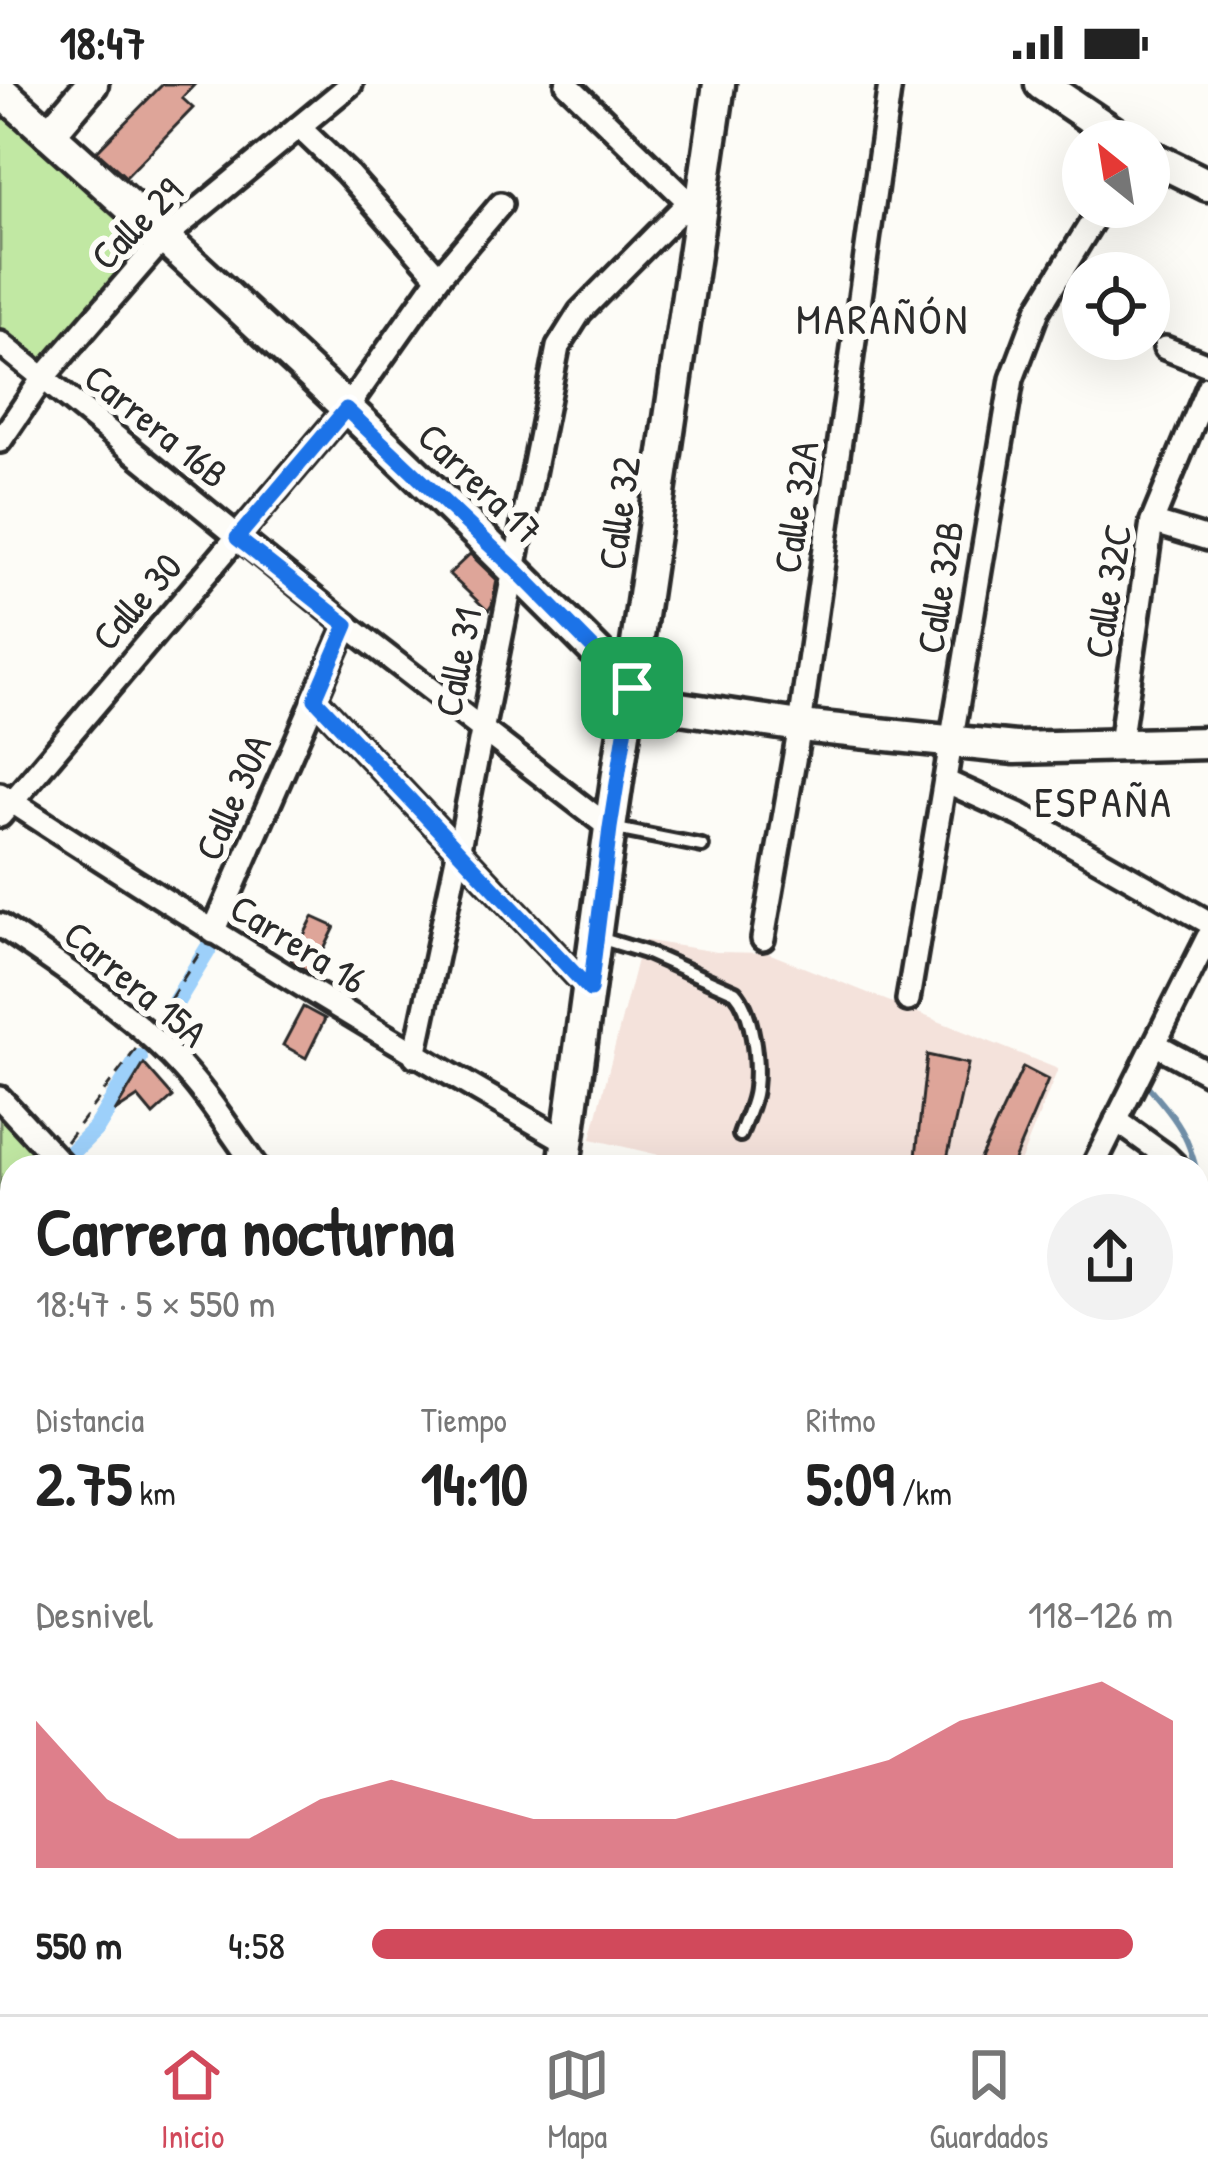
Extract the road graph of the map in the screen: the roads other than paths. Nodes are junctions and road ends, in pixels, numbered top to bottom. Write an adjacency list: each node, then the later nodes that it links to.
1 (92, 84): 10 (main road)
2 (351, 84): 9 (street, Calle 29)
3 (567, 84): 14 (street)
4 (718, 84): 14 (main road, Calle 32)
5 (890, 84): 32 (street, Calle 32A)
6 (1041, 84): 8 (main road)
7 (0, 90): 10 (main road, Carrera 17)
8 (1094, 120)
9 (299, 127): 16 (street, Calle 29); 17 (street)
10 (49, 134): 16 (main road, Carrera 17)
11 (1170, 166): 12 (main road)
12 (1208, 185)
13 (501, 204): 17 (street, Calle 30)
14 (696, 204): 28 (street, Calle 31); 30 (main road, Calle 32)
15 (1088, 228): 34 (street, Calle 32B)
16 (164, 238): 21 (street, Calle 29); 23 (main road, Carrera 17)
17 (440, 277): 23 (street, Calle 30)
18 (0, 344): 21 (street, Carrera 16B)
19 (1170, 350): 20 (street)
20 (1208, 365)
21 (43, 378): 24 (street, Calle 29); 26 (street, Carrera 16B)
22 (1208, 388): 25 (street, Calle 32C)
23 (346, 409): 26 (street, Calle 30); 28 (main road, Carrera 17)
24 (0, 441)
25 (1152, 522): 27 (street); 36 (street, Calle 32C)
26 (237, 538): 29 (street, Carrera 16B); 38 (street, Calle 30)
27 (1208, 539)
28 (515, 569): 30 (main road, Carrera 17); 33 (street, Calle 31)
29 (347, 625): 31 (street, Calle 30A); 33 (street, Carrera 16B)
30 (632, 688): 32 (main road, Carrera 17); 39 (main road, Calle 32)
31 (315, 699): 41 (street); 44 (street, Calle 30A)
32 (800, 726): 34 (main road, Carrera 17); 47 (street, Calle 32A)
33 (483, 728): 39 (street, Carrera 16B); 41 (street, Calle 31)
34 (951, 742): 36 (main road, Carrera 17); 37 (street, Calle 32B)
35 (1208, 743): 36 (main road, Carrera 17)
36 (1120, 744)
37 (945, 781): 42 (street); 49 (street, Calle 32B)
38 (4, 804): 44 (street, Carrera 16)
39 (610, 828): 40 (lane); 45 (main road, Calle 32)
40 (702, 846)
41 (458, 853): 48 (street); 51 (street, Calle 31)
42 (1208, 922)
43 (0, 925): 58 (street, Carrera 15A)
44 (212, 932): 51 (street, Carrera 16)
45 (596, 937): 48 (main road, Calle 32); 55 (lane)
46 (1208, 937): 50 (street)
47 (763, 938)
48 (590, 990): 56 (main road, Calle 32)
49 (908, 1000)
50 (1155, 1044): 52 (street); 54 (street)
51 (415, 1055): 56 (street, Carrera 16)
52 (1208, 1073)
53 (0, 1097): 57 (street)
54 (1116, 1120): 59 (street); 60 (street)
55 (740, 1135)
56 (566, 1154)
57 (53, 1155)
58 (248, 1155)
59 (1100, 1155)
60 (1165, 1155)

